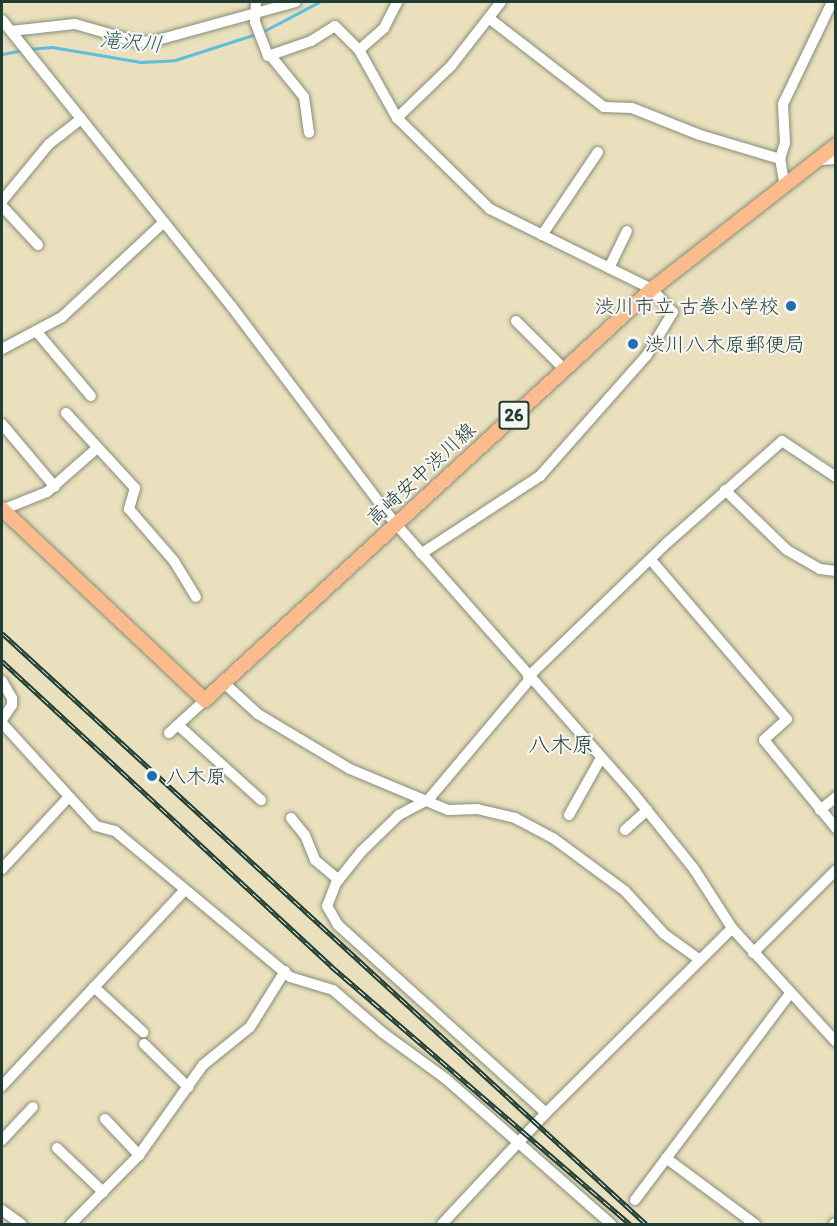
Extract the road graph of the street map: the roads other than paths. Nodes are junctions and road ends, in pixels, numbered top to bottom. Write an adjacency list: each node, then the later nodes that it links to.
1 (256, 2): 6 (street)
2 (296, 2): 6 (street)
3 (397, 2): 10 (street)
4 (501, 2): 7 (street)
5 (832, 2): 17 (street)
6 (254, 19): 9 (street); 11 (street)
7 (490, 19): 12 (street); 17 (street)
8 (2, 20): 9 (street)
9 (11, 31): 13 (street)
10 (359, 50): 11 (street); 12 (street)
11 (270, 56): 14 (street)
12 (397, 118): 25 (street)
13 (81, 119): 21 (street); 23 (street)
14 (309, 133)
15 (836, 145): 18 (main road, 高崎安中渋川線 / 26)
16 (598, 152): 25 (street)
17 (780, 159): 20 (street)
18 (821, 159): 19 (street); 20 (main road, 高崎安中渋川線 / 26)
19 (836, 159)
20 (785, 187): 28 (main road, 高崎安中渋川線 / 26)
21 (2, 201)
22 (2, 206): 26 (street)
23 (164, 222): 30 (street); 41 (street)
24 (627, 231): 27 (street)
25 (542, 235): 27 (street)
26 (38, 245)
27 (609, 268): 28 (street)
28 (652, 289): 32 (main road, 高崎安中渋川線 / 26); 42 (street)
29 (516, 321): 32 (street)
30 (36, 331): 31 (street); 33 (street)
31 (2, 349)
32 (564, 369): 41 (main road, 高崎安中渋川線 / 26)
33 (91, 396)
34 (66, 413): 36 (street)
35 (2, 424): 38 (street)
36 (97, 448): 38 (street); 45 (street)
37 (836, 477): 39 (street)
38 (55, 487): 40 (street)
39 (725, 490): 43 (street); 44 (street)
40 (2, 509): 49 (main road)
41 (395, 523): 42 (street); 48 (main road, 高崎安中渋川線 / 26)
42 (421, 554): 46 (street)
43 (651, 560): 46 (street); 59 (street)
44 (836, 571)
45 (196, 597)
46 (529, 678): 53 (street); 56 (street)
47 (2, 681): 50 (street)
48 (224, 683): 49 (main road, 高崎安中渋川線 / 26); 56 (street)
49 (205, 700): 51 (street)
50 (2, 721): 54 (street)
51 (178, 725): 52 (street); 57 (street)
52 (169, 733)
53 (602, 758): 58 (street); 60 (street)
54 (69, 797): 64 (street); 67 (street)
55 (836, 797): 59 (street)
56 (429, 799): 66 (street); 70 (street)
57 (261, 800)
58 (647, 810): 63 (street); 68 (street)
59 (820, 810): 62 (street)
60 (569, 815)
61 (291, 818): 66 (street)
62 (836, 828)
63 (625, 830)
64 (2, 869)
65 (836, 870): 69 (street)
66 (339, 880): 78 (street)
67 (184, 891): 71 (street); 72 (street)
68 (732, 928): 69 (street); 70 (street)
69 (753, 953): 73 (street)
70 (700, 960): 78 (street)
71 (285, 971): 76 (street); 81 (street)
72 (94, 987): 75 (street); 76 (street)
73 (789, 995): 74 (street); 84 (street)
74 (836, 1042)
75 (2, 1086)
76 (188, 1087): 83 (street)
77 (33, 1107): 80 (street)
78 (546, 1113): 81 (street)
79 (105, 1119): 83 (street)
80 (2, 1140)
81 (517, 1144): 90 (street); 91 (street)
82 (57, 1148): 85 (street)
83 (139, 1155): 85 (street)
84 (666, 1158): 86 (street); 92 (street)
85 (103, 1192): 89 (street)
86 (635, 1200)
87 (2, 1209): 88 (street)
88 (21, 1224)
89 (71, 1224)
90 (442, 1224)
91 (611, 1224)
92 (755, 1224)

